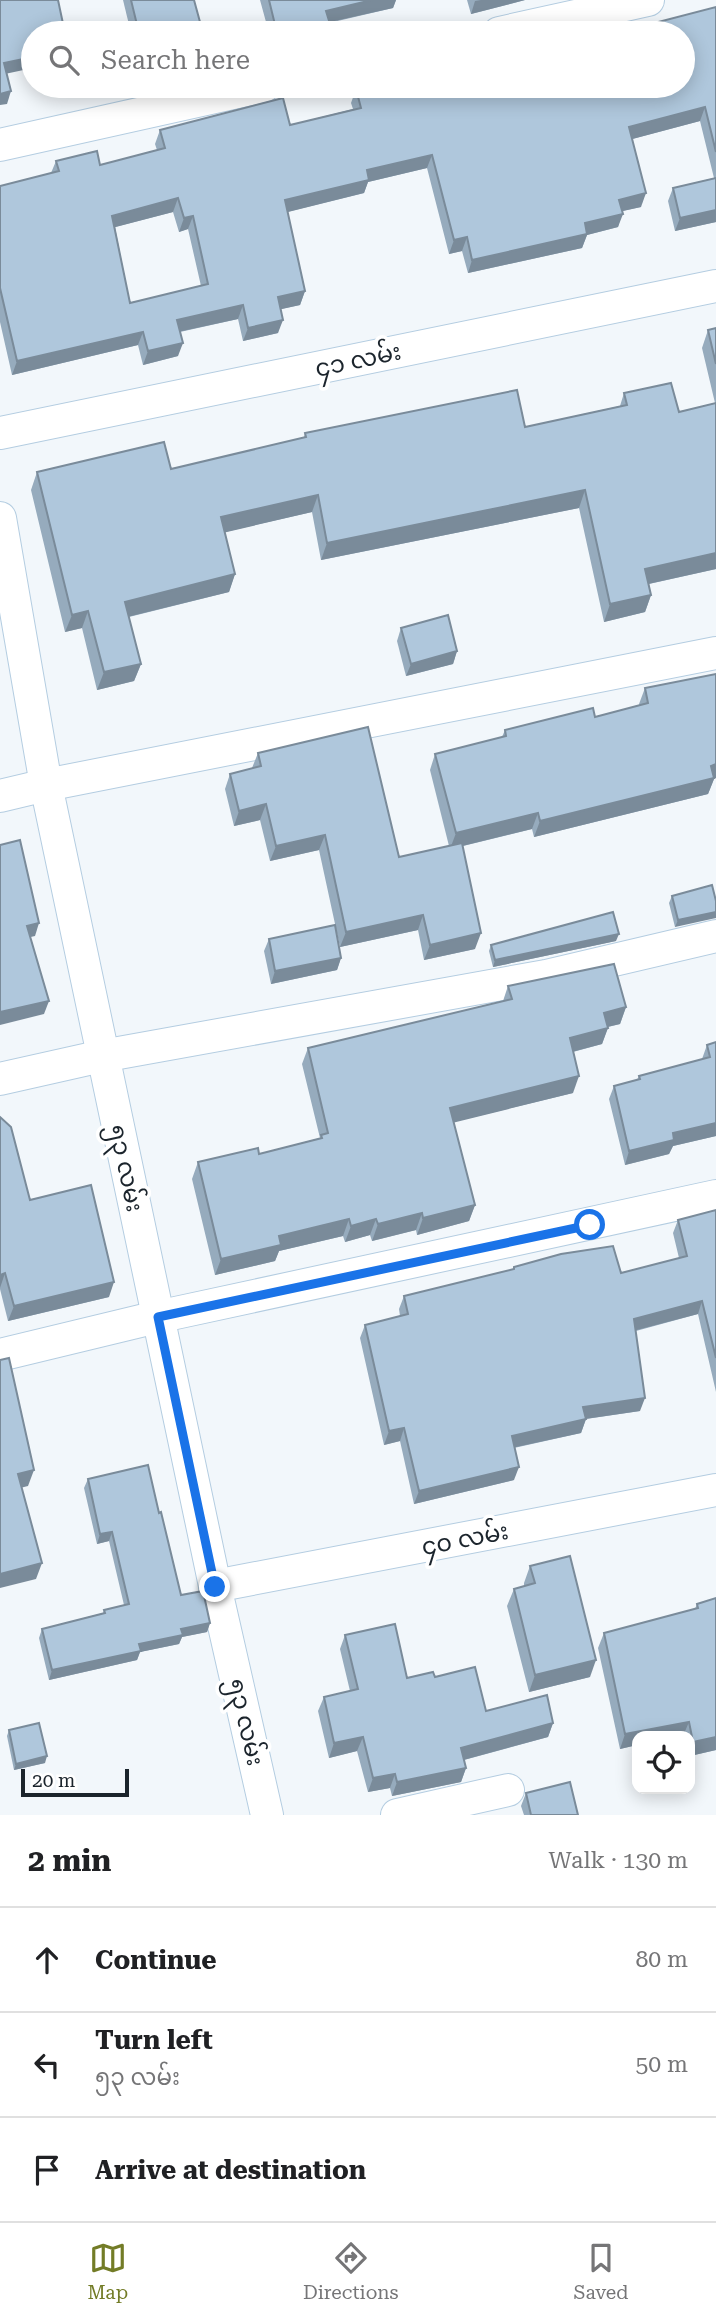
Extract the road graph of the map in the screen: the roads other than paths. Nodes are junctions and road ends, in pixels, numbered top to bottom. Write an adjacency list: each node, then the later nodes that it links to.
1 (648, 0): 2 (street)
2 (553, 21)
3 (210, 98): 4 (street)
4 (0, 145)
5 (716, 286): 6 (street, ၄၁ လမ်း)
6 (0, 433)
7 (0, 518): 9 (street, ၅၃ လမ်း)
8 (716, 653): 9 (street)
9 (46, 785): 10 (street); 12 (street, ၅၃ လမ်း)
10 (0, 796)
11 (716, 936): 12 (street)
12 (103, 1056): 13 (street); 15 (street, ၅၃ လမ်း)
13 (0, 1079)
14 (716, 1196): 15 (street)
15 (158, 1317): 16 (street); 18 (street, ၅၃ လမ်း)
16 (0, 1355)
17 (716, 1490): 18 (street, ၄၀ လမ်း)
18 (215, 1587): 20 (street, ၅၃ လမ်း)
19 (508, 1790): 21 (street)
20 (267, 1815)
21 (397, 1815)

